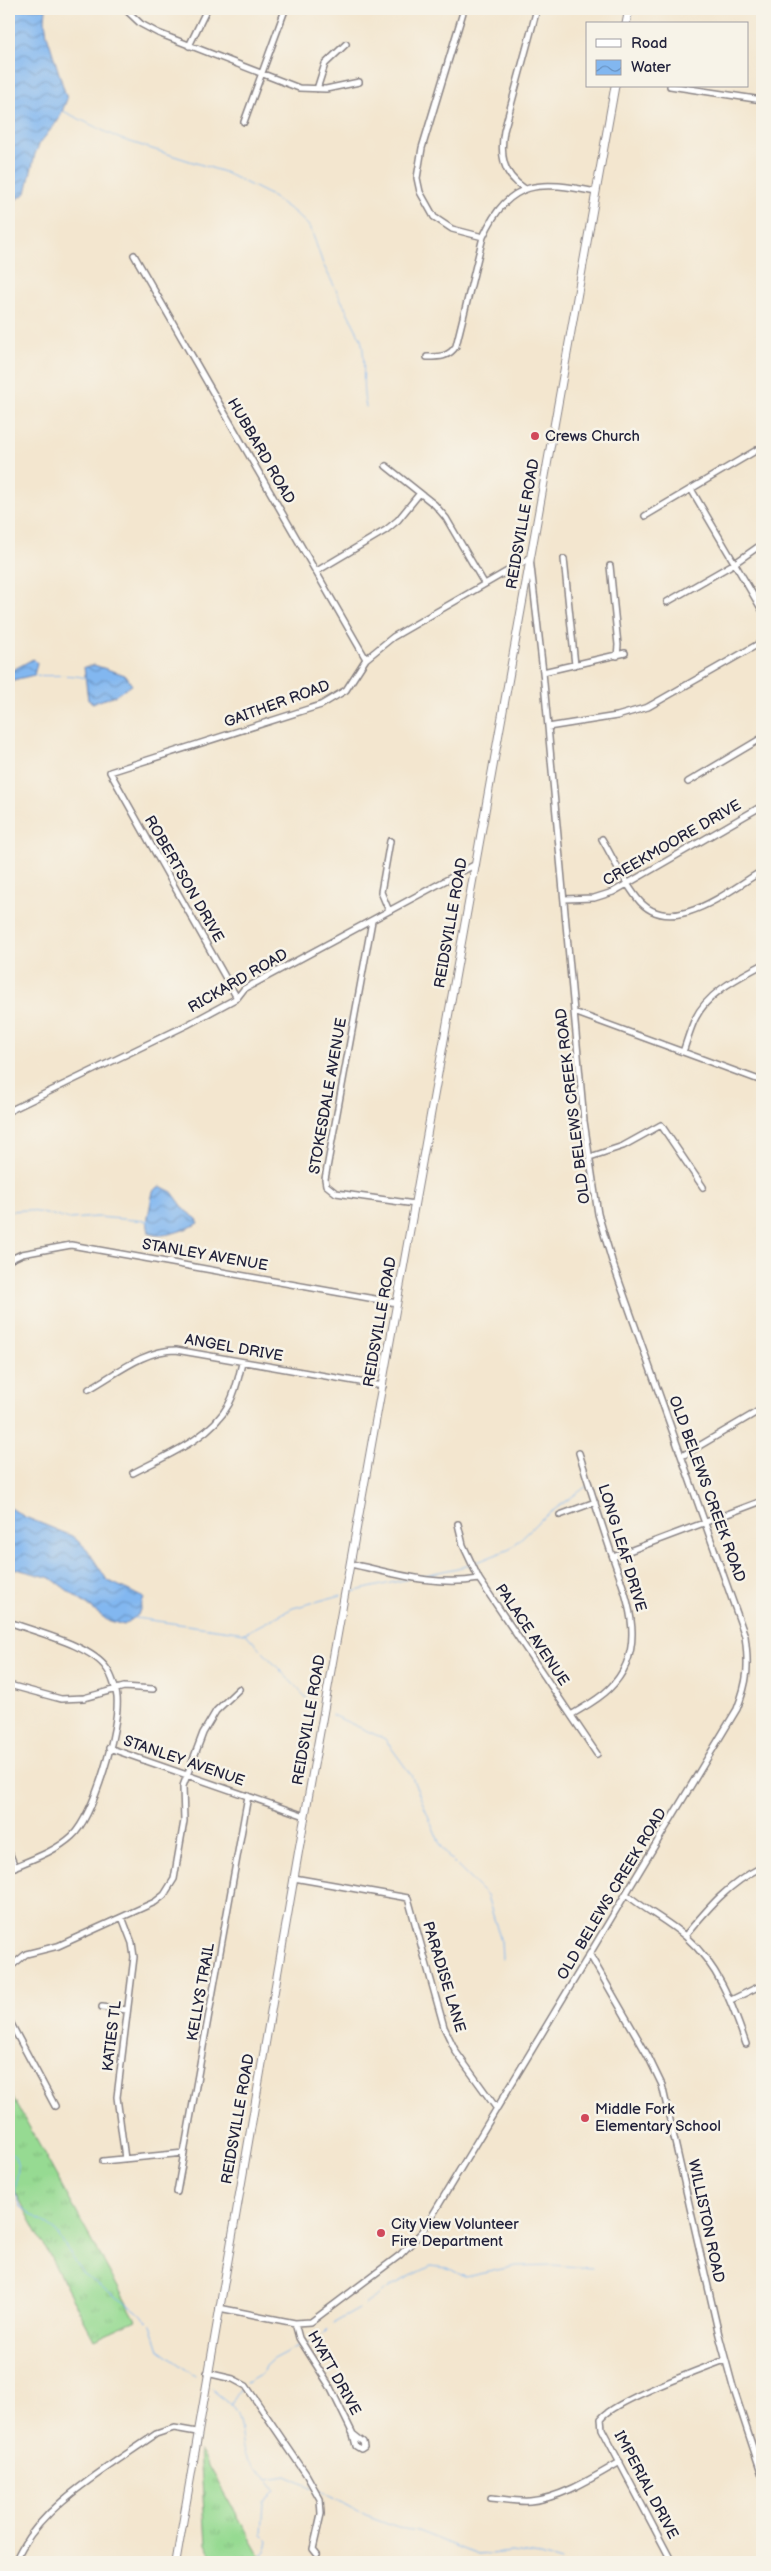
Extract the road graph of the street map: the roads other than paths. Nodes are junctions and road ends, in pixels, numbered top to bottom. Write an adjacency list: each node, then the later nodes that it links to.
1 (125, 9): 9 (street)
2 (207, 9): 9 (street)
3 (464, 9): 19 (street)
4 (537, 9): 17 (street)
5 (628, 9): 7 (highway)
6 (285, 10): 10 (street)
7 (626, 22)
8 (346, 44): 14 (street)
9 (189, 46): 10 (street)
10 (262, 75): 14 (street); 16 (street)
11 (359, 82): 14 (street)
12 (615, 88): 18 (highway, REIDSVILLE ROAD)
13 (683, 88): 15 (street)
14 (317, 89)
15 (762, 100)
16 (244, 122)
17 (524, 188): 18 (street); 19 (street)
18 (596, 192): 28 (highway, REIDSVILLE ROAD)
19 (483, 237): 21 (street)
20 (134, 255): 32 (street, HUBBARD ROAD)
21 (427, 357)
22 (762, 446): 24 (street)
23 (386, 466): 25 (street)
24 (691, 489): 26 (street); 30 (street)
25 (420, 493): 32 (street); 33 (street)
26 (645, 516)
27 (762, 544): 30 (street)
28 (530, 558): 33 (street, GAITHER ROAD); 41 (street, OLD BELEWS CREEK ROAD); 49 (highway, REIDSVILLE ROAD)
29 (564, 559): 40 (street)
30 (735, 563): 34 (street); 35 (street)
31 (610, 566): 38 (street)
32 (317, 571): 39 (street, HUBBARD ROAD)
33 (484, 583): 39 (street, GAITHER ROAD)
34 (668, 602)
35 (762, 610)
36 (762, 642): 42 (street)
37 (625, 653): 38 (street)
38 (617, 656): 40 (street)
39 (366, 659): 44 (street, GAITHER ROAD)
40 (575, 665): 41 (street)
41 (543, 672): 42 (street, OLD BELEWS CREEK ROAD)
42 (548, 727): 52 (street, OLD BELEWS CREEK ROAD)
43 (762, 738): 45 (street)
44 (110, 772): 56 (street, ROBERTSON DRIVE)
45 (688, 782)
46 (762, 806): 51 (street, CREEKMOORE DRIVE)
47 (602, 838): 51 (street)
48 (390, 841): 53 (street)
49 (476, 864): 53 (street, RICKARD ROAD); 63 (highway, REIDSVILLE ROAD)
50 (762, 871): 51 (street)
51 (627, 883): 52 (street, CREEKMOORE DRIVE)
52 (564, 899): 57 (street, OLD BELEWS CREEK ROAD)
53 (390, 911): 54 (street, RICKARD ROAD)
54 (372, 920): 56 (street, RICKARD ROAD); 63 (street, STOKESDALE AVENUE)
55 (762, 965): 58 (street)
56 (238, 998): 60 (street, RICKARD ROAD)
57 (574, 1012): 58 (street); 61 (street, OLD BELEWS CREEK ROAD)
58 (683, 1052): 59 (street)
59 (762, 1081)
60 (9, 1111)
61 (590, 1157): 62 (street); 71 (street, OLD BELEWS CREEK ROAD)
62 (703, 1187)
63 (415, 1204): 65 (highway, REIDSVILLE ROAD)
64 (9, 1260): 65 (street, STANLEY AVENUE)
65 (398, 1303): 67 (highway, REIDSVILLE ROAD)
66 (242, 1363): 67 (street, ANGEL DRIVE); 68 (street, ANGEL DRIVE); 72 (street)
67 (383, 1386): 79 (highway, REIDSVILLE ROAD)
68 (89, 1389)
69 (762, 1409): 71 (street)
70 (579, 1453): 74 (street, LONG LEAF DRIVE)
71 (682, 1456): 76 (street, OLD BELEWS CREEK ROAD)
72 (132, 1474)
73 (762, 1501): 76 (street)
74 (595, 1502): 75 (street); 78 (street, LONG LEAF DRIVE)
75 (560, 1515)
76 (706, 1523): 78 (street); 97 (street, OLD BELEWS CREEK ROAD)
77 (458, 1524): 80 (street, PALACE AVENUE)
78 (613, 1557): 86 (street, LONG LEAF DRIVE)
79 (351, 1564): 80 (street); 91 (highway, REIDSVILLE ROAD)
80 (479, 1578): 86 (street, PALACE AVENUE)
81 (9, 1622): 85 (street)
82 (9, 1685): 85 (street)
83 (153, 1689): 85 (street)
84 (239, 1689): 89 (street)
85 (116, 1691): 87 (street, STANLEY AVENUE)
86 (571, 1715): 88 (street, PALACE AVENUE)
87 (109, 1748): 89 (street, STANLEY AVENUE); 93 (street)
88 (597, 1754)
89 (188, 1775): 90 (street, STANLEY AVENUE); 98 (street)
90 (248, 1796): 91 (street, STANLEY AVENUE); 110 (street, KELLYS TRAIL)
91 (305, 1816): 96 (highway, REIDSVILLE ROAD)
92 (9, 1852): 93 (street)
93 (15, 1867): 95 (street)
94 (762, 1867): 99 (street)
95 (9, 1870)
96 (294, 1878): 109 (street, PARADISE LANE); 114 (highway, REIDSVILLE ROAD)
97 (626, 1894): 99 (street); 100 (street, OLD BELEWS CREEK ROAD)
98 (122, 1917): 101 (street); 105 (street, KATIES TL)
99 (685, 1936): 103 (street)
100 (590, 1955): 109 (street, OLD BELEWS CREEK ROAD); 116 (street, WILLISTON ROAD)
101 (9, 1968)
102 (762, 1985): 103 (street)
103 (731, 2000): 107 (street)
104 (102, 2007): 105 (street)
105 (128, 2010): 111 (street, KATIES TL)
106 (9, 2020): 108 (street)
107 (746, 2044)
108 (56, 2106)
109 (497, 2109): 115 (street, OLD BELEWS CREEK ROAD)
110 (184, 2153): 111 (street); 113 (street, KELLYS TRAIL)
111 (125, 2159): 112 (street)
112 (103, 2161)
113 (177, 2192)
114 (219, 2308): 115 (street, OLD BELEWS CREEK ROAD); 117 (highway, REIDSVILLE ROAD)
115 (295, 2323): 119 (street, HYATT DRIVE)
116 (725, 2360): 120 (street, IMPERIAL DRIVE); 121 (street, WILLISTON ROAD)
117 (207, 2373): 118 (highway, REIDSVILLE ROAD); 123 (street)
118 (197, 2432): 124 (street); 125 (highway, REIDSVILLE ROAD)
119 (353, 2434)
120 (620, 2462): 122 (street); 126 (street, IMPERIAL DRIVE)
121 (762, 2475)
122 (491, 2498)
123 (317, 2554)
124 (15, 2562)
125 (176, 2562)
126 (672, 2562)

